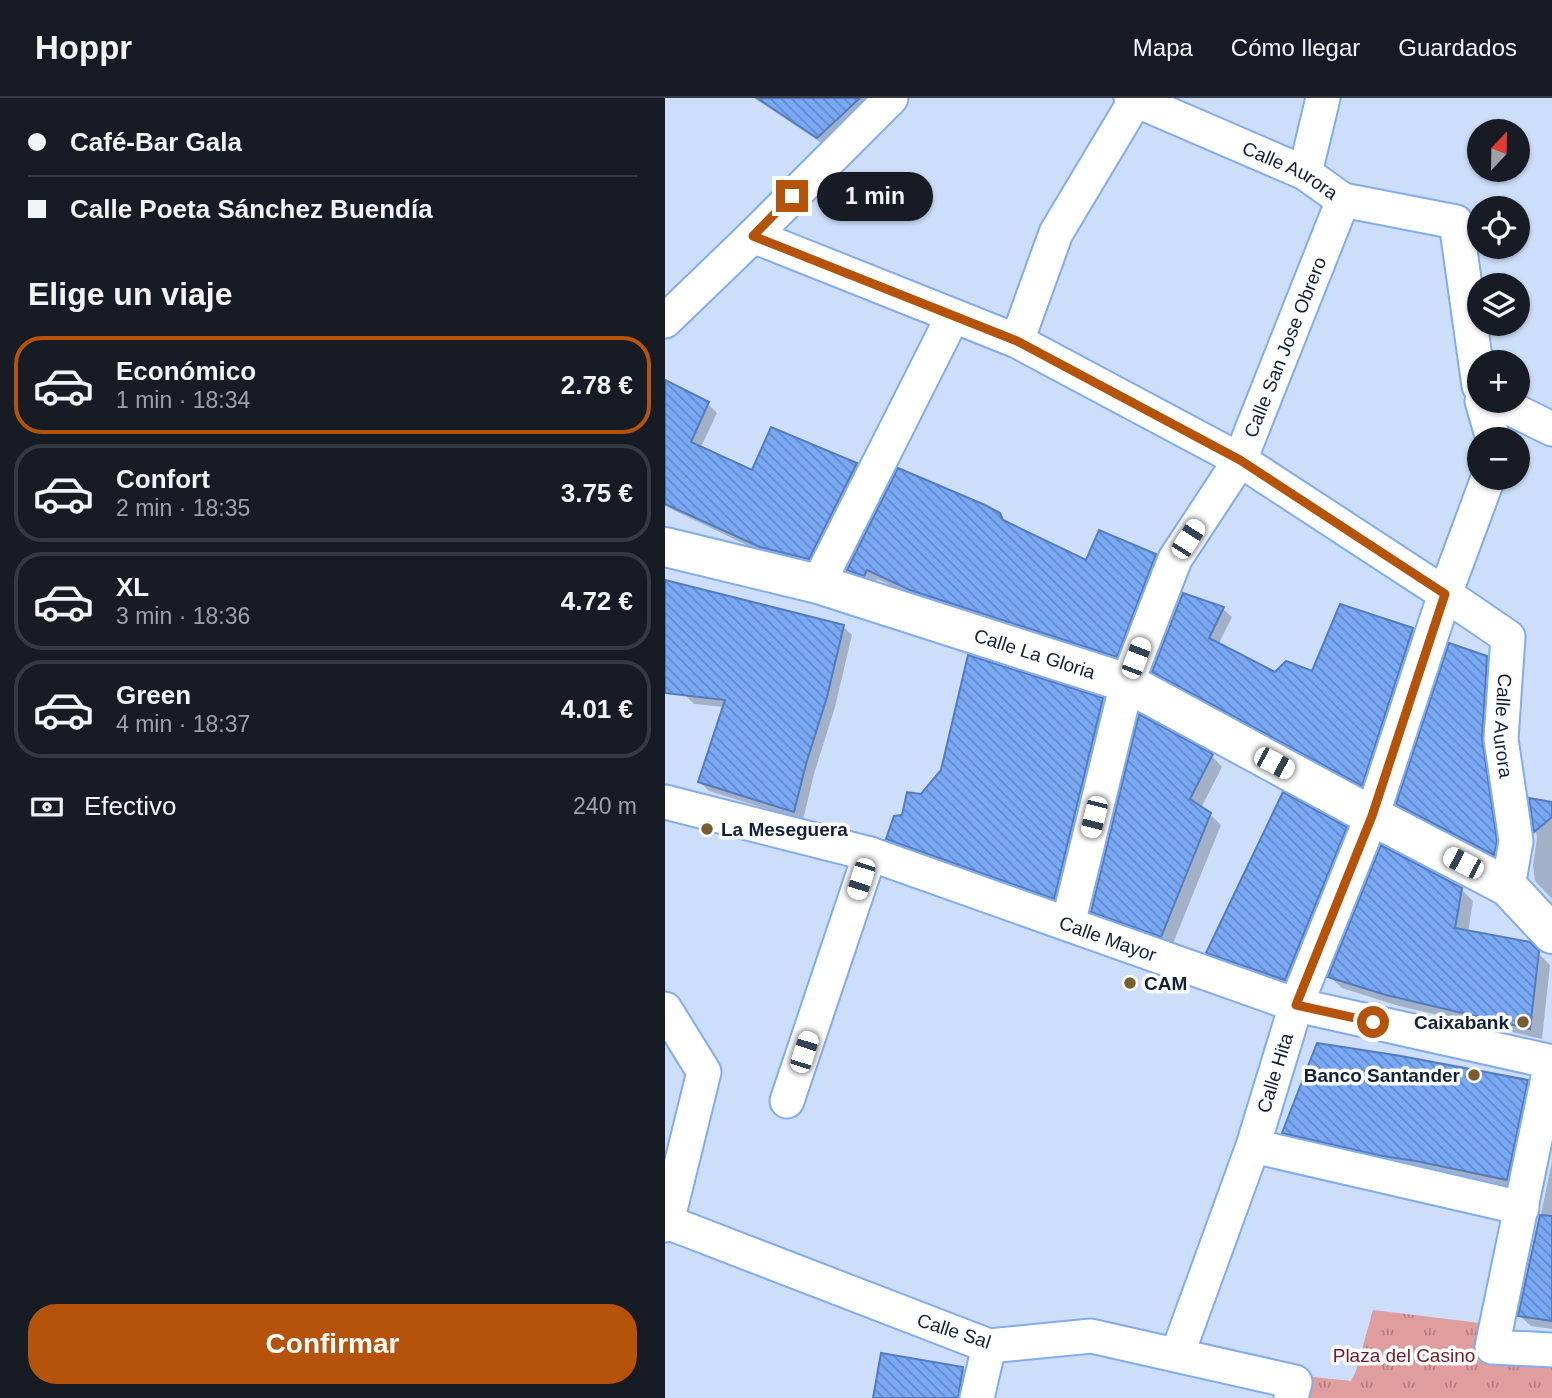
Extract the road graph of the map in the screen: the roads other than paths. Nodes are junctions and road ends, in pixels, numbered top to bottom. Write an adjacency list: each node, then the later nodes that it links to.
1 (891, 98): 6 (street)
2 (1323, 98): 4 (street)
3 (1133, 99): 4 (street, Calle Aurora); 9 (street)
4 (1305, 173): 5 (street, Calle Aurora)
5 (1343, 200): 10 (street, Calle Aurora); 13 (street, Calle San Jose Obrero)
6 (753, 236): 7 (street); 8 (street)
7 (953, 316): 9 (street); 16 (street)
8 (665, 321)
9 (1017, 341): 13 (street)
10 (1474, 350)
11 (1519, 413): 12 (street)
12 (1552, 429)
13 (1240, 460): 17 (street); 18 (street, Calle San Jose Obrero)
14 (1484, 490): 17 (street)
15 (665, 547): 16 (main road, Calle La Gloria)
16 (818, 584): 18 (main road, Calle La Gloria)
17 (1445, 594): 20 (street, Calle Hita); 22 (street, Calle Aurora)
18 (1127, 683): 20 (main road, Calle La Gloria); 23 (street, Calle San Jose Obrero)
19 (665, 802): 21 (street, Calle Mayor)
20 (1372, 816): 22 (main road, Calle La Gloria); 25 (street, Calle Hita)
21 (870, 855): 23 (street, Calle Mayor); 28 (street)
22 (1509, 887): 24 (main road, Calle La Gloria)
23 (1067, 924): 25 (street, Calle Mayor)
24 (1552, 934)
25 (1296, 1005): 27 (street, Calle Mayor); 29 (street, Calle Hita)
26 (665, 1009): 31 (street)
27 (1552, 1062): 30 (street)
28 (787, 1101)
29 (1253, 1146): 30 (street); 34 (street, Calle Hita)
30 (1522, 1208): 33 (street)
31 (666, 1223): 32 (street, Calle Sal)
32 (989, 1346): 34 (street, Calle Sal); 36 (street)
33 (1552, 1350)
34 (1177, 1354): 35 (street, Calle Sal)
35 (1293, 1390)
36 (977, 1398)

